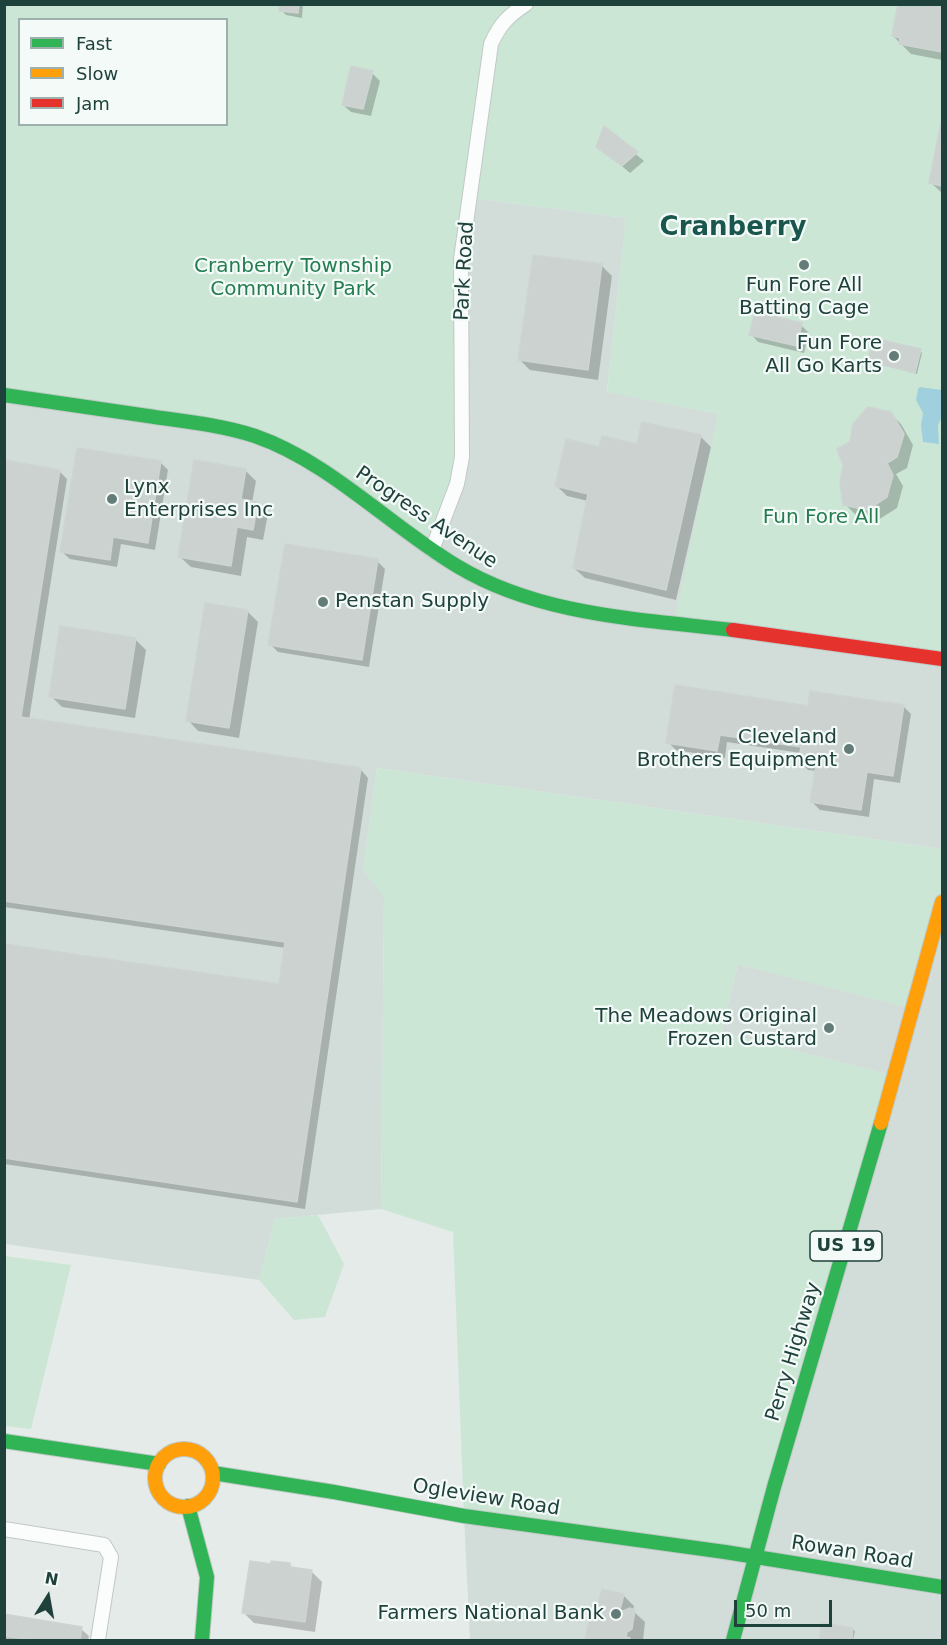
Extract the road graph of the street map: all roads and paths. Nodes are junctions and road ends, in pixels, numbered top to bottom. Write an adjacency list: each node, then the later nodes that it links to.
1 (526, 4): 3 (street, Park Road)
2 (4, 395): 3 (street, Progress Avenue)
3 (432, 550): 4 (street, Progress Avenue)
4 (942, 659)
5 (942, 902): 11 (street, Perry Highway / US 19)
6 (4, 1441): 7 (street)
7 (159, 1464): 8 (street); 9 (street)
8 (213, 1473): 9 (street); 11 (street, Ogleview Road)
9 (188, 1506): 14 (street)
10 (4, 1529): 13 (street)
11 (754, 1557): 12 (street, Rowan Road); 15 (street, Perry Highway / US 19)
12 (942, 1587)
13 (98, 1641)
14 (202, 1641)
15 (733, 1641)

